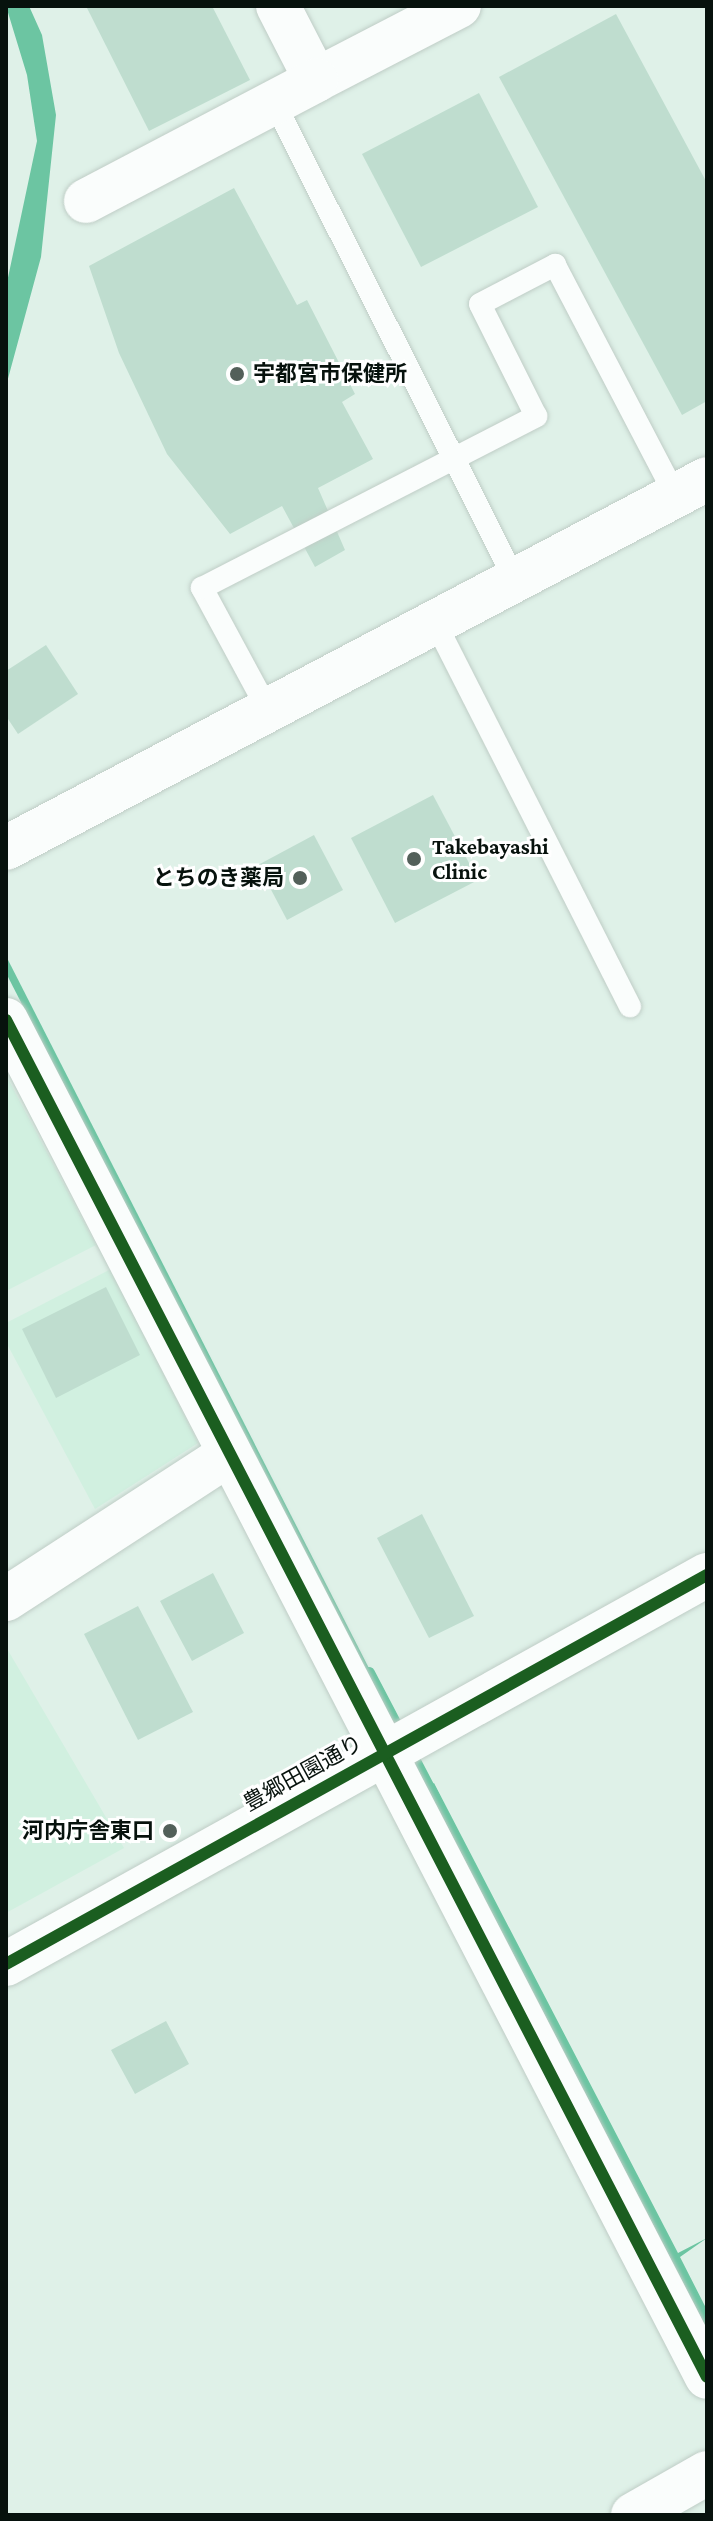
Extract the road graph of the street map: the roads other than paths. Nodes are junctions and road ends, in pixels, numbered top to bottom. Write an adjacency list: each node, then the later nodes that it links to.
1 (278, 6): 3 (street)
2 (459, 6): 3 (street)
3 (316, 80): 4 (street)
4 (274, 102): 5 (street); 6 (lane)
5 (86, 201)
6 (455, 460): 7 (lane); 8 (lane); 10 (lane)
7 (692, 488): 8 (street)
8 (515, 580): 9 (street)
9 (435, 622): 10 (street); 12 (lane)
10 (268, 710): 11 (street)
11 (6, 848)
12 (630, 1006)
13 (6, 1020): 14 (street)
14 (228, 1455): 16 (street); 17 (street)
15 (707, 1575): 17 (street, 豊郷田園通り)
16 (6, 1599)
17 (381, 1753): 18 (street, 豊郷田園通り); 19 (street)
18 (6, 1964)
19 (707, 2377)
20 (707, 2473): 21 (street)
21 (633, 2515)

